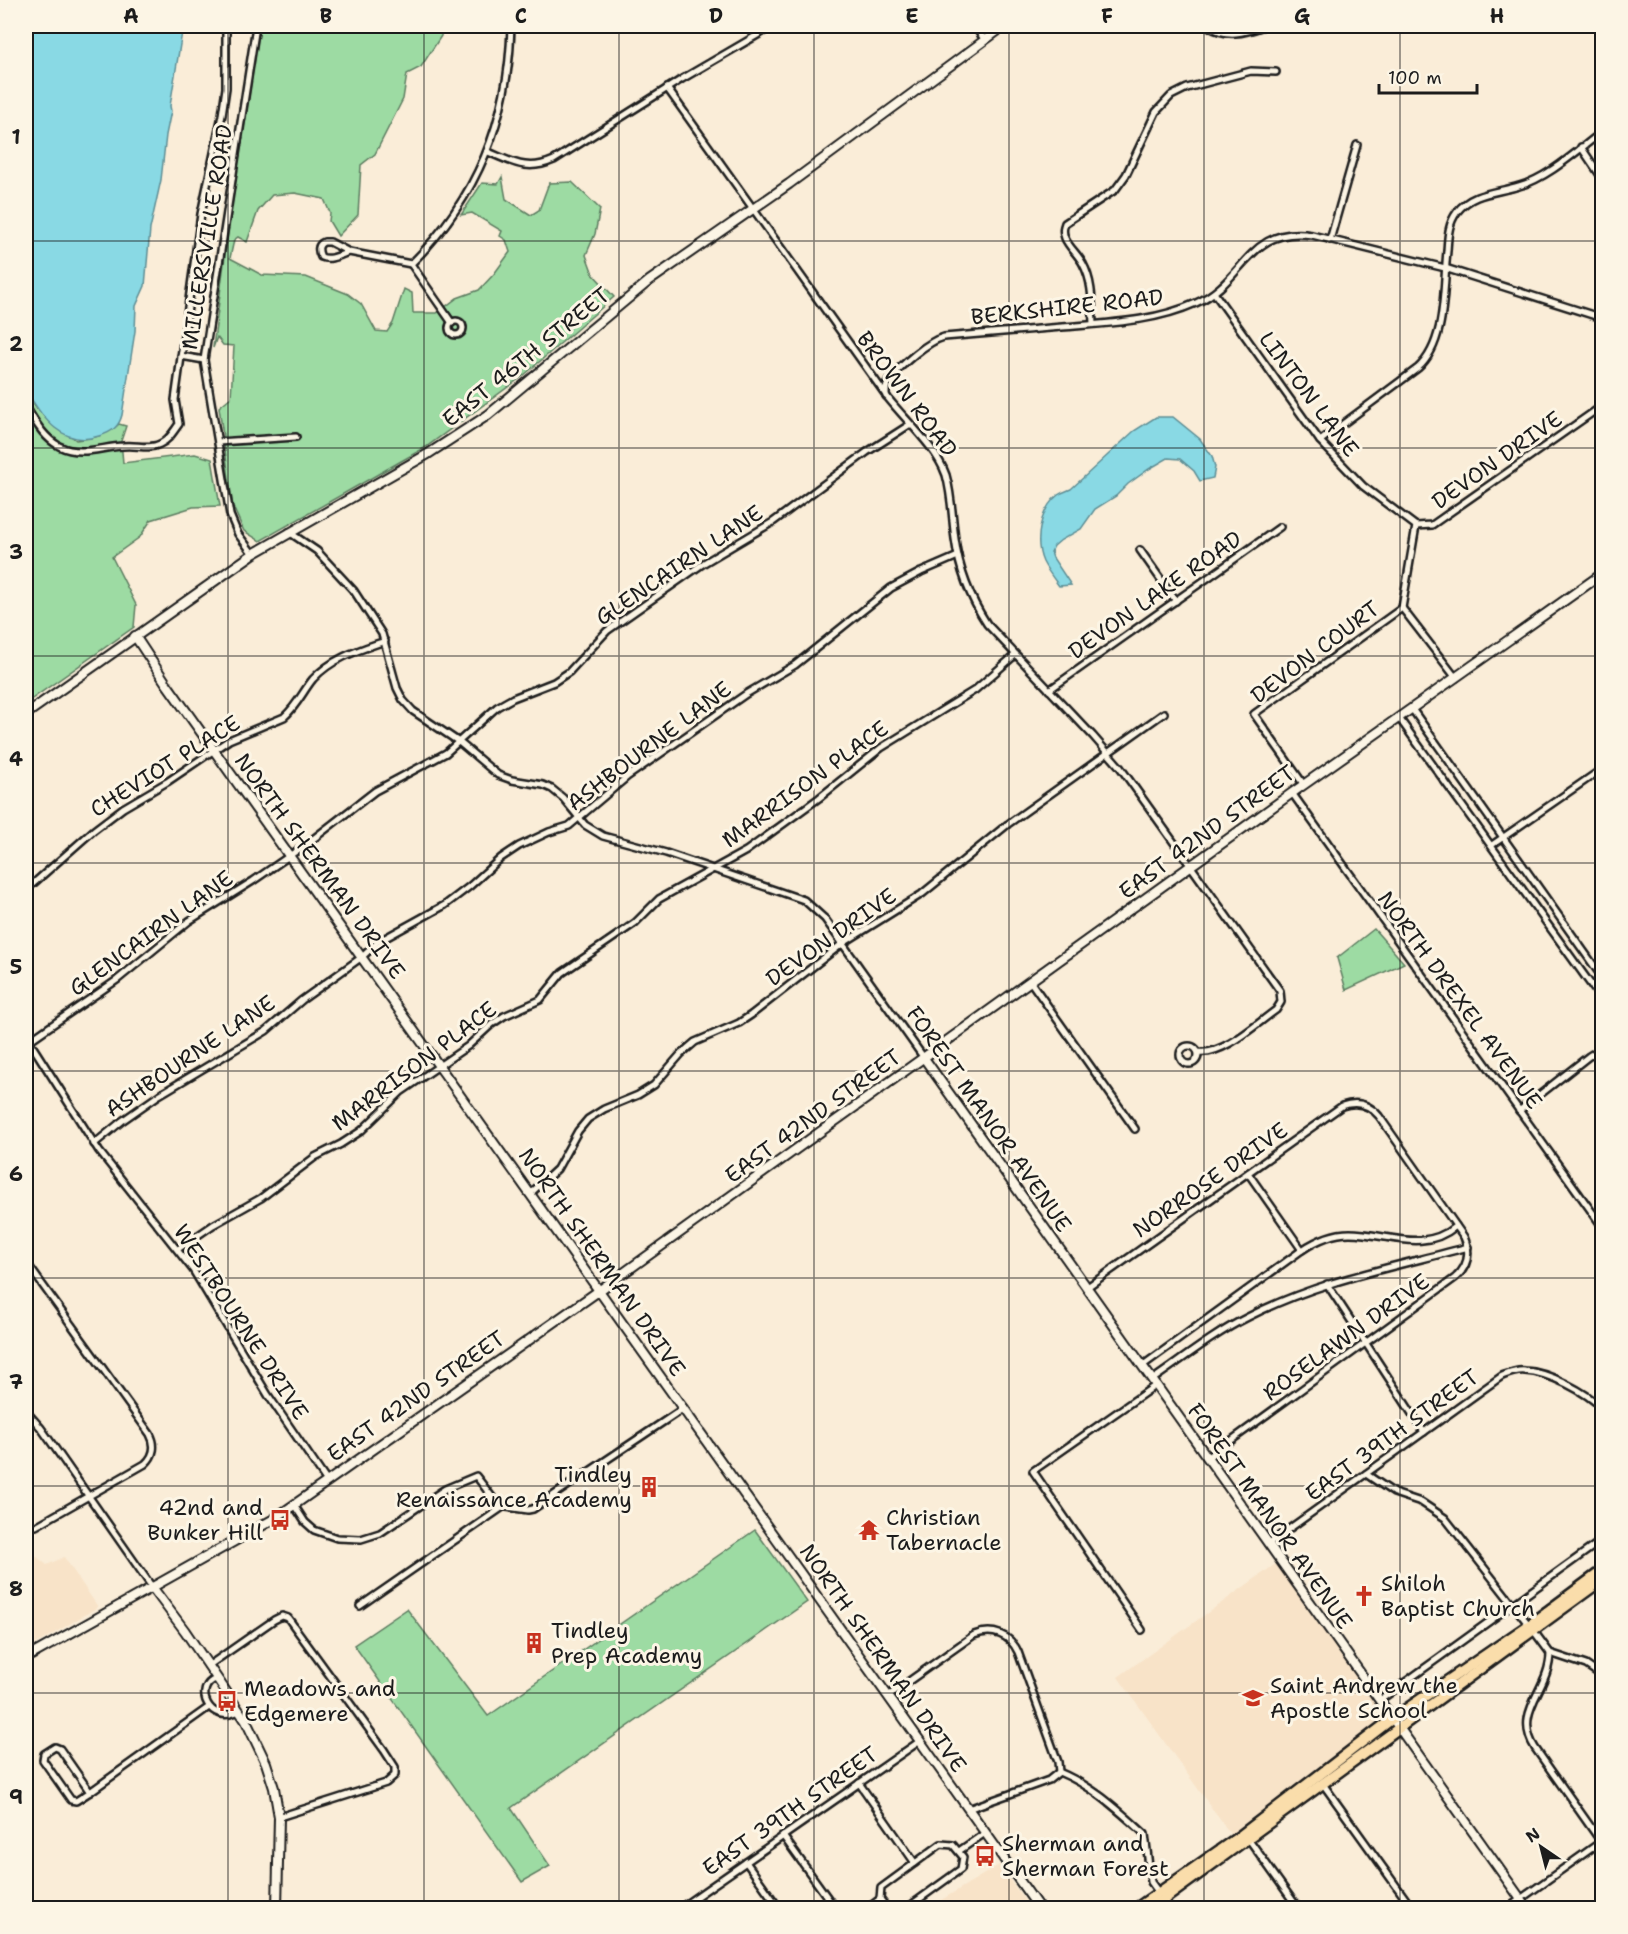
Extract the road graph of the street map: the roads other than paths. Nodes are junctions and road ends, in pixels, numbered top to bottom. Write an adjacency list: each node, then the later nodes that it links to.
1 (226, 26): 26 (street)
2 (256, 26): 27 (street, MILLERSVILLE ROAD)
3 (511, 26): 15 (street)
4 (773, 26): 11 (street)
5 (974, 26): 9 (street)
6 (1004, 26): 9 (street, EAST 46TH STREET)
7 (1208, 26): 8 (street)
8 (1264, 26)
9 (985, 40): 17 (street, EAST 46TH STREET)
10 (1276, 72): 25 (street)
11 (667, 88): 15 (street); 17 (street, BROWN ROAD)
12 (1602, 132): 14 (street)
13 (1357, 145): 18 (street)
14 (1581, 147): 16 (street); 21 (street)
15 (488, 152): 20 (street)
16 (1602, 178)
17 (752, 209): 28 (street, BROWN ROAD); 37 (street, EAST 46TH STREET)
18 (1330, 240): 21 (street, BERKSHIRE ROAD); 22 (street, BERKSHIRE ROAD)
19 (349, 252): 19 (street); 20 (street)
20 (411, 264): 24 (street)
21 (1445, 268): 23 (street, BERKSHIRE ROAD); 33 (street)
22 (1215, 294): 25 (street, BERKSHIRE ROAD); 33 (street, LINTON LANE)
23 (1602, 318)
24 (452, 323)
25 (1094, 324): 28 (street, BERKSHIRE ROAD)
26 (181, 356): 27 (street); 30 (street)
27 (204, 360): 34 (street, MILLERSVILLE ROAD)
28 (886, 397): 31 (street, BROWN ROAD)
29 (1602, 405): 35 (street, DEVON DRIVE)
30 (26, 407)
31 (909, 425): 40 (street, BROWN ROAD); 53 (street, GLENCAIRN LANE)
32 (296, 437): 34 (street)
33 (1320, 441): 35 (street, LINTON LANE)
34 (218, 442): 39 (street, MILLERSVILLE ROAD)
35 (1416, 526): 43 (street, DEVON DRIVE)
36 (1280, 527): 42 (street, DEVON LAKE ROAD)
37 (289, 532): 39 (street, EAST 46TH STREET); 45 (street, FOREST MANOR AVENUE)
38 (1140, 549): 42 (street)
39 (253, 554): 44 (street, EAST 46TH STREET)
40 (958, 556): 46 (street, BROWN ROAD); 59 (street, ASHBOURNE LANE)
41 (1602, 574): 47 (street, EAST 42ND STREET)
42 (1176, 601): 48 (street, DEVON LAKE ROAD)
43 (1402, 608): 47 (street); 57 (street, DEVON COURT)
44 (135, 636): 51 (street, EAST 46TH STREET); 54 (street, NORTH SHERMAN DRIVE)
45 (385, 641): 53 (street, FOREST MANOR AVENUE); 54 (street, CHEVIOT PLACE)
46 (1015, 655): 48 (street, BROWN ROAD); 64 (street, MARRISON PLACE)
47 (1456, 678): 49 (street, EAST 42ND STREET)
48 (1049, 690): 55 (street, BROWN ROAD)
49 (1412, 708): 52 (street, EAST 42ND STREET); 60 (street)
50 (1164, 713): 55 (street, DEVON DRIVE)
51 (26, 714)
52 (1399, 718): 57 (street, EAST 42ND STREET); 61 (street)
53 (459, 742): 59 (street, FOREST MANOR AVENUE); 62 (street, GLENCAIRN LANE)
54 (215, 750): 62 (street, NORTH SHERMAN DRIVE); 65 (street, CHEVIOT PLACE)
55 (1108, 753): 63 (street, BROWN ROAD); 66 (street, DEVON DRIVE)
56 (1602, 769): 60 (street)
57 (1304, 785): 58 (street, EAST 42ND STREET)
58 (1292, 793): 63 (street, EAST 42ND STREET); 76 (street, NORTH DREXEL AVENUE)
59 (579, 818): 64 (street, FOREST MANOR AVENUE); 67 (street, ASHBOURNE LANE)
60 (1502, 837): 61 (street); 68 (street)
61 (1492, 845): 70 (street)
62 (290, 855): 67 (street, NORTH SHERMAN DRIVE); 71 (street, GLENCAIRN LANE)
63 (1191, 866): 69 (street, EAST 42ND STREET); 73 (street, BROWN ROAD)
64 (713, 869): 66 (street, FOREST MANOR AVENUE); 75 (street, MARRISON PLACE)
65 (26, 890)
66 (842, 944): 74 (street, FOREST MANOR AVENUE); 80 (street, DEVON DRIVE)
67 (362, 957): 75 (street, NORTH SHERMAN DRIVE); 78 (street, ASHBOURNE LANE)
68 (1602, 977)
69 (1030, 981): 74 (street, EAST 42ND STREET); 77 (street)
70 (1602, 1000)
71 (27, 1038): 78 (street, WESTBOURNE DRIVE)
72 (1602, 1048): 76 (street)
73 (1198, 1052)
74 (924, 1058): 88 (street, FOREST MANOR AVENUE); 89 (street, EAST 42ND STREET)
75 (440, 1065): 80 (street, NORTH SHERMAN DRIVE); 84 (street, MARRISON PLACE)
76 (1519, 1111): 82 (street, NORTH DREXEL AVENUE)
77 (1136, 1129)
78 (94, 1144): 84 (street, WESTBOURNE DRIVE)
79 (1248, 1173): 81 (street, NORROSE DRIVE); 85 (street); 88 (street, NORROSE DRIVE)
80 (531, 1193): 89 (street, NORTH SHERMAN DRIVE)
81 (1456, 1226): 83 (street); 85 (street)
82 (1602, 1226)
83 (1468, 1247): 87 (street); 90 (street, ROSELAWN DRIVE)
84 (178, 1249): 99 (street, WESTBOURNE DRIVE)
85 (1302, 1250): 91 (street)
86 (26, 1262): 100 (street)
87 (1327, 1284): 90 (street); 92 (street)
88 (1086, 1288): 91 (street, FOREST MANOR AVENUE)
89 (600, 1290): 93 (street, NORTH SHERMAN DRIVE); 99 (street, EAST 42ND STREET)
90 (1367, 1342): 96 (street); 97 (street, ROSELAWN DRIVE)
91 (1142, 1366): 92 (street, FOREST MANOR AVENUE)
92 (1154, 1383): 97 (street, FOREST MANOR AVENUE); 112 (street)
93 (684, 1408): 102 (street); 118 (street, NORTH SHERMAN DRIVE)
94 (1602, 1408): 96 (street, EAST 39TH STREET)
95 (26, 1411): 100 (street)
96 (1424, 1432): 98 (street, EAST 39TH STREET)
97 (1207, 1458): 105 (street, FOREST MANOR AVENUE)
98 (1366, 1474): 105 (street, EAST 39TH STREET); 109 (street)
99 (326, 1480): 101 (street, EAST 42ND STREET)
100 (89, 1496): 103 (street); 108 (street)
101 (294, 1505): 102 (street); 108 (street, EAST 42ND STREET)
102 (503, 1507): 110 (street)
103 (36, 1526)
104 (1602, 1540): 109 (street)
105 (1268, 1544): 119 (street, FOREST MANOR AVENUE)
106 (1602, 1571): 111 (main road)
107 (1602, 1580): 111 (main road)
108 (152, 1587): 114 (street, EAST 42ND STREET); 115 (street)
109 (1514, 1604): 111 (street); 119 (street)
110 (360, 1606)
111 (1531, 1628): 113 (street); 122 (main road)
112 (1142, 1630)
113 (1550, 1653): 116 (street); 133 (street)
114 (26, 1658)
115 (208, 1666): 117 (street); 129 (street)
116 (1602, 1676)
117 (216, 1679): 120 (street); 121 (street)
118 (888, 1696): 123 (street, NORTH SHERMAN DRIVE); 124 (street)
119 (1379, 1701): 122 (street, FOREST MANOR AVENUE)
120 (209, 1707): 121 (street); 127 (street)
121 (238, 1711): 129 (street)
122 (1395, 1723): 126 (main road); 137 (main road); 139 (street, FOREST MANOR AVENUE)
123 (920, 1741): 125 (street, EAST 39TH STREET); 128 (street, NORTH SHERMAN DRIVE)
124 (1059, 1772): 128 (street); 137 (street)
125 (859, 1783): 131 (street, EAST 39TH STREET); 136 (street)
126 (1323, 1784): 132 (main road); 153 (street)
127 (90, 1792): 127 (street)
128 (968, 1809): 130 (street, NORTH SHERMAN DRIVE)
129 (279, 1817): 141 (street)
130 (985, 1833): 134 (street); 148 (street, NORTH SHERMAN DRIVE)
131 (783, 1836): 135 (street, EAST 39TH STREET); 144 (street)
132 (1248, 1838): 137 (main road); 152 (street)
133 (1602, 1841): 139 (street)
134 (959, 1851): 136 (street); 147 (street)
135 (746, 1862): 140 (street, EAST 39TH STREET); 143 (street)
136 (915, 1863): 138 (street)
137 (1161, 1897): 149 (main road); 150 (main road); 151 (street)
138 (880, 1899): 145 (street); 146 (street)
139 (1521, 1900): 154 (street); 155 (street, FOREST MANOR AVENUE)
140 (688, 1906): 142 (street, EAST 39TH STREET)
141 (278, 1908)
142 (680, 1908)
143 (779, 1908)
144 (835, 1908)
145 (868, 1908)
146 (887, 1908)
147 (907, 1908)
148 (1039, 1908)
149 (1137, 1908)
150 (1152, 1908)
151 (1170, 1908)
152 (1298, 1908)
153 (1412, 1908)
154 (1508, 1908)
155 (1527, 1908)

